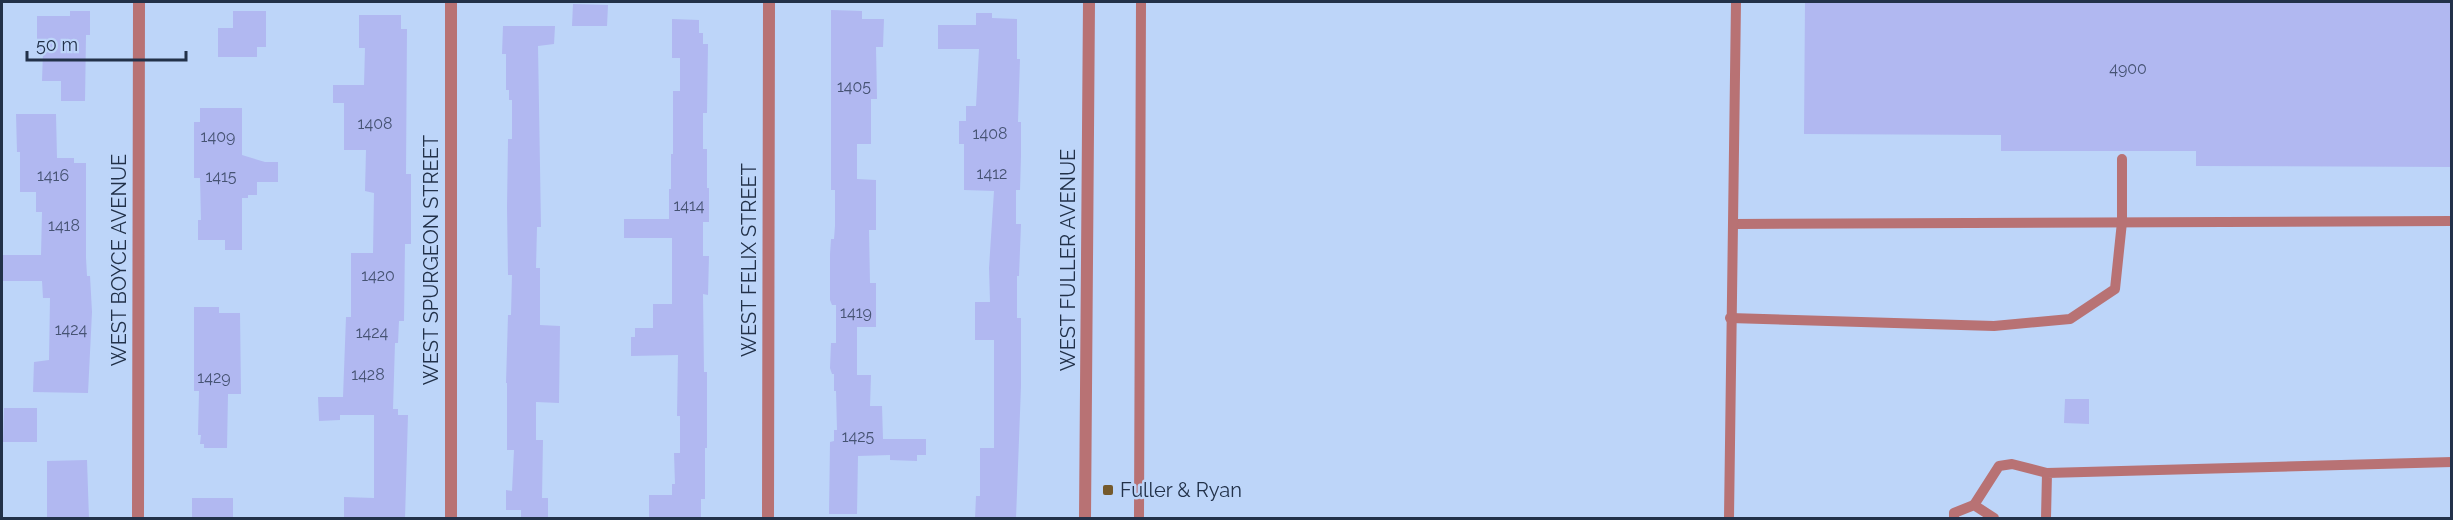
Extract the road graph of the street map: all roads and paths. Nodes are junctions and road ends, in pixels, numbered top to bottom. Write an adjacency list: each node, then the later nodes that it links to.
1 (139, 2): 15 (street, WEST BOYCE AVENUE)
2 (451, 2): 16 (street, WEST SPURGEON STREET)
3 (769, 2): 17 (street, WEST FELIX STREET)
4 (1089, 2): 18 (street, WEST FULLER AVENUE)
5 (1141, 2): 19 (lane)
6 (1736, 2): 10 (lane)
7 (2122, 159): 9 (lane)
8 (2451, 221): 9 (lane)
9 (2122, 222): 10 (lane); 11 (lane)
10 (1734, 224): 11 (lane)
11 (1730, 318): 20 (lane)
12 (2451, 462): 13 (lane)
13 (2047, 473): 14 (lane); 23 (lane)
14 (1974, 505): 21 (lane); 22 (lane)
15 (138, 519)
16 (451, 519)
17 (768, 519)
18 (1085, 519)
19 (1139, 519)
20 (1729, 519)
21 (1954, 519)
22 (1995, 519)
23 (2046, 519)

